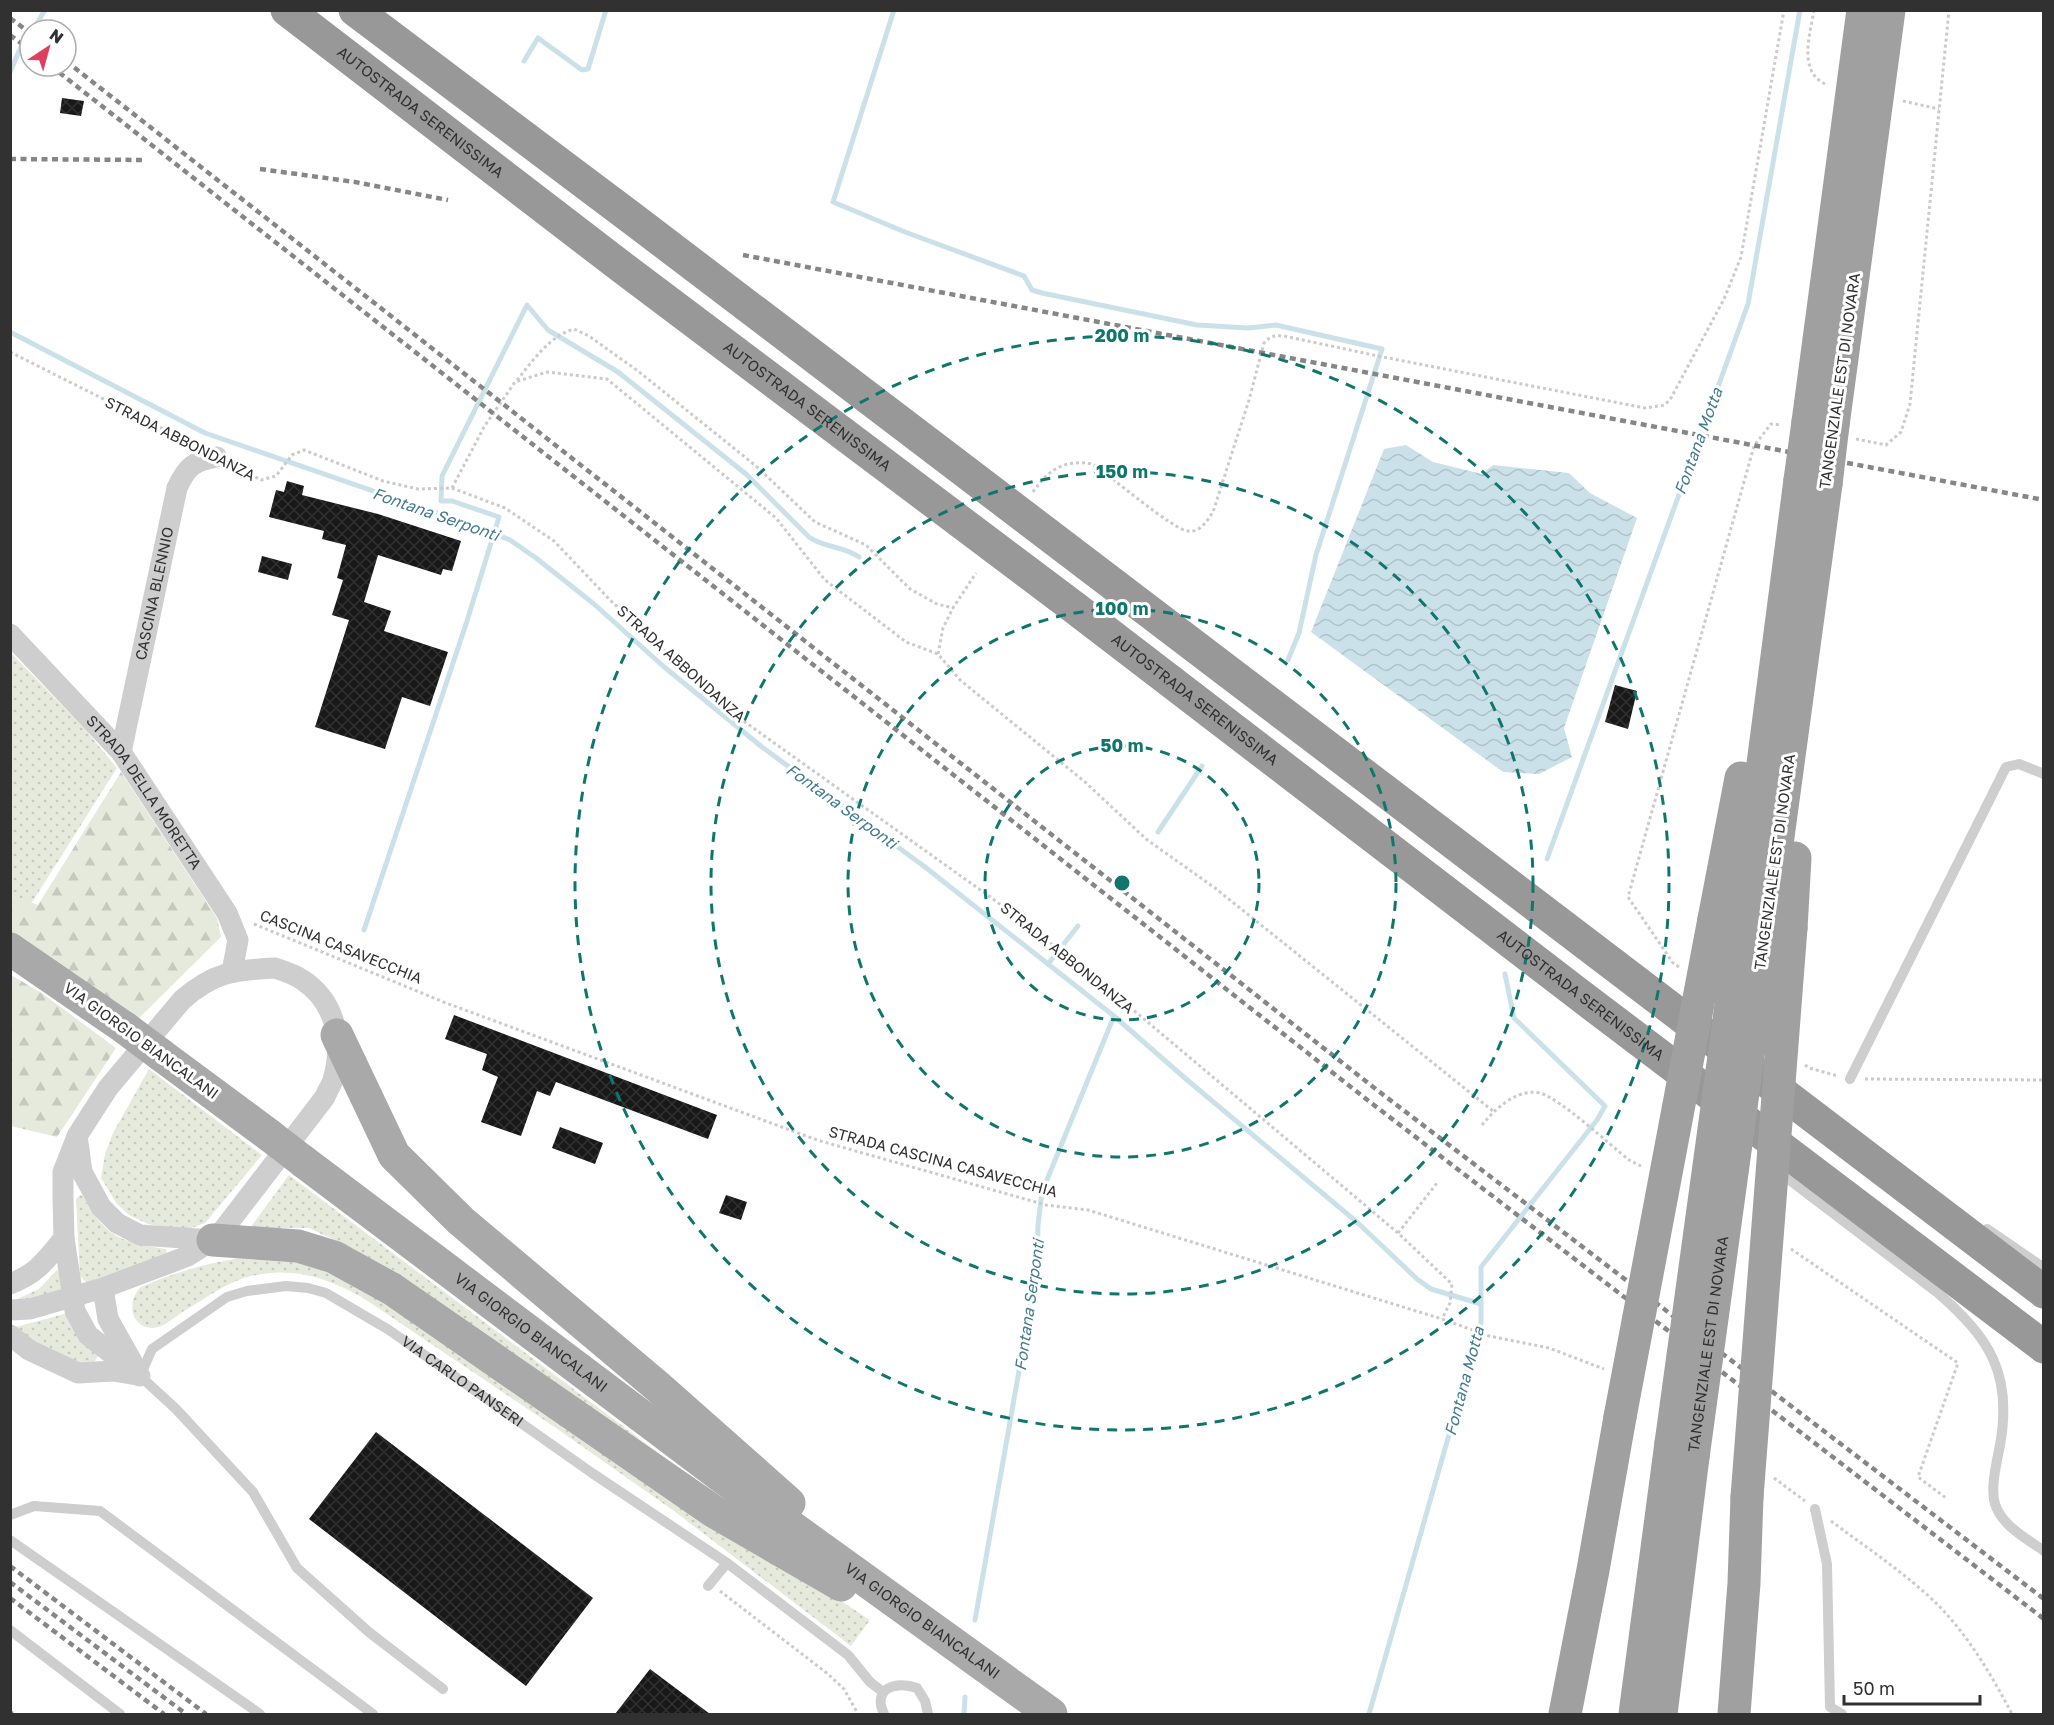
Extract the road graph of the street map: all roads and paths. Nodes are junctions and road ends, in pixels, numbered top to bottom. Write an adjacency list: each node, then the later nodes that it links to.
1 (287, 10): 28 (highway, AUTOSTRADA SERENISSIMA)
2 (355, 10): 40 (highway)
3 (1784, 10): 16 (path)
4 (1814, 10): 8 (path)
5 (1863, 10): 13 (highway, TANGENZIALE EST DI NOVARA)
6 (1889, 10): 13 (highway, TANGENZIALE EST DI NOVARA)
7 (1949, 10): 10 (path)
8 (1830, 86)
9 (1900, 101): 10 (path)
10 (1939, 109): 13 (path)
11 (10, 352): 14 (path, STRADA ABBONDANZA)
12 (515, 382): 15 (path); 19 (path); 21 (path)
13 (1832, 429): 18 (highway, TANGENZIALE EST DI NOVARA, bridge)
14 (217, 457): 15 (path, STRADA ABBONDANZA); 22 (street, CASCINA BLENNIO)
15 (452, 488): 46 (path, STRADA ABBONDANZA)
16 (1032, 494)
17 (976, 573): 19 (path)
18 (1799, 596): 25 (highway, TANGENZIALE EST DI NOVARA); 25 (highway)
19 (953, 608): 21 (path)
20 (10, 634): 22 (street, STRADA DELLA MORETTA)
21 (938, 654): 36 (path)
22 (121, 752): 24 (street, STRADA DELLA MORETTA)
23 (2043, 774): 32 (lane)
24 (227, 913): 27 (street, STRADA DELLA MORETTA); 29 (path, CASCINA CASAVECCHIA)
25 (1753, 924): 61 (highway, TANGENZIALE EST DI NOVARA, bridge); 80 (highway, bridge); 83 (highway, bridge)
26 (10, 949): 70 (main road, VIA GIORGIO BIANCALANI, bridge)
27 (232, 972): 30 (street); 39 (street)
28 (1581, 996): 31 (lane); 59 (highway, AUTOSTRADA SERENISSIMA)
29 (446, 1003): 56 (path, STRADA CASCINA CASAVECCHIA)
30 (338, 1035): 48 (street); 70 (main road)
31 (1658, 1069)
32 (1850, 1079)
33 (1676, 1085): 34 (lane)
34 (1693, 1101)
35 (1701, 1109): 41 (lane)
36 (1493, 1111): 37 (path); 38 (path)
37 (1482, 1125)
38 (1596, 1134)
39 (77, 1136): 47 (street); 48 (street)
40 (1840, 1137): 44 (lane); 53 (highway)
41 (1745, 1146)
42 (1763, 1160): 66 (lane)
43 (1437, 1184): 46 (path)
44 (1941, 1199)
45 (1980, 1224): 50 (lane)
46 (1398, 1233): 56 (path, STRADA ABBONDANZA)
47 (64, 1238): 51 (street); 54 (street)
48 (213, 1240): 52 (street); 70 (main road)
49 (1788, 1247): 62 (path)
50 (2043, 1268)
51 (10, 1284)
52 (103, 1288): 54 (street); 60 (street)
53 (2043, 1292)
54 (73, 1298): 55 (street); 60 (street)
55 (10, 1310)
56 (1442, 1319): 57 (path)
57 (1485, 1334)
58 (10, 1335): 60 (street)
59 (2043, 1347)
60 (140, 1376): 67 (lane, VIA CARLO PANSERI); 71 (lane)
61 (1682, 1450): 81 (highway, TANGENZIALE EST DI NOVARA); 82 (highway, TANGENZIALE EST DI NOVARA)
62 (1946, 1498)
63 (1815, 1509): 84 (lane)
64 (10, 1515): 75 (lane)
65 (10, 1540): 74 (lane)
66 (2043, 1551)
67 (727, 1563): 68 (lane); 72 (lane, VIA CARLO PANSERI)
68 (709, 1585): 76 (path)
69 (10, 1630): 73 (lane)
70 (986, 1667): 79 (main road, VIA GIORGIO BIANCALANI)
71 (443, 1689)
72 (883, 1692): 77 (lane); 78 (lane)
73 (120, 1714)
74 (260, 1714)
75 (374, 1714)
76 (858, 1714)
77 (884, 1714)
78 (928, 1714)
79 (1051, 1714)
80 (1564, 1714)
81 (1635, 1714)
82 (1661, 1714)
83 (1734, 1714)
84 (1842, 1714)

